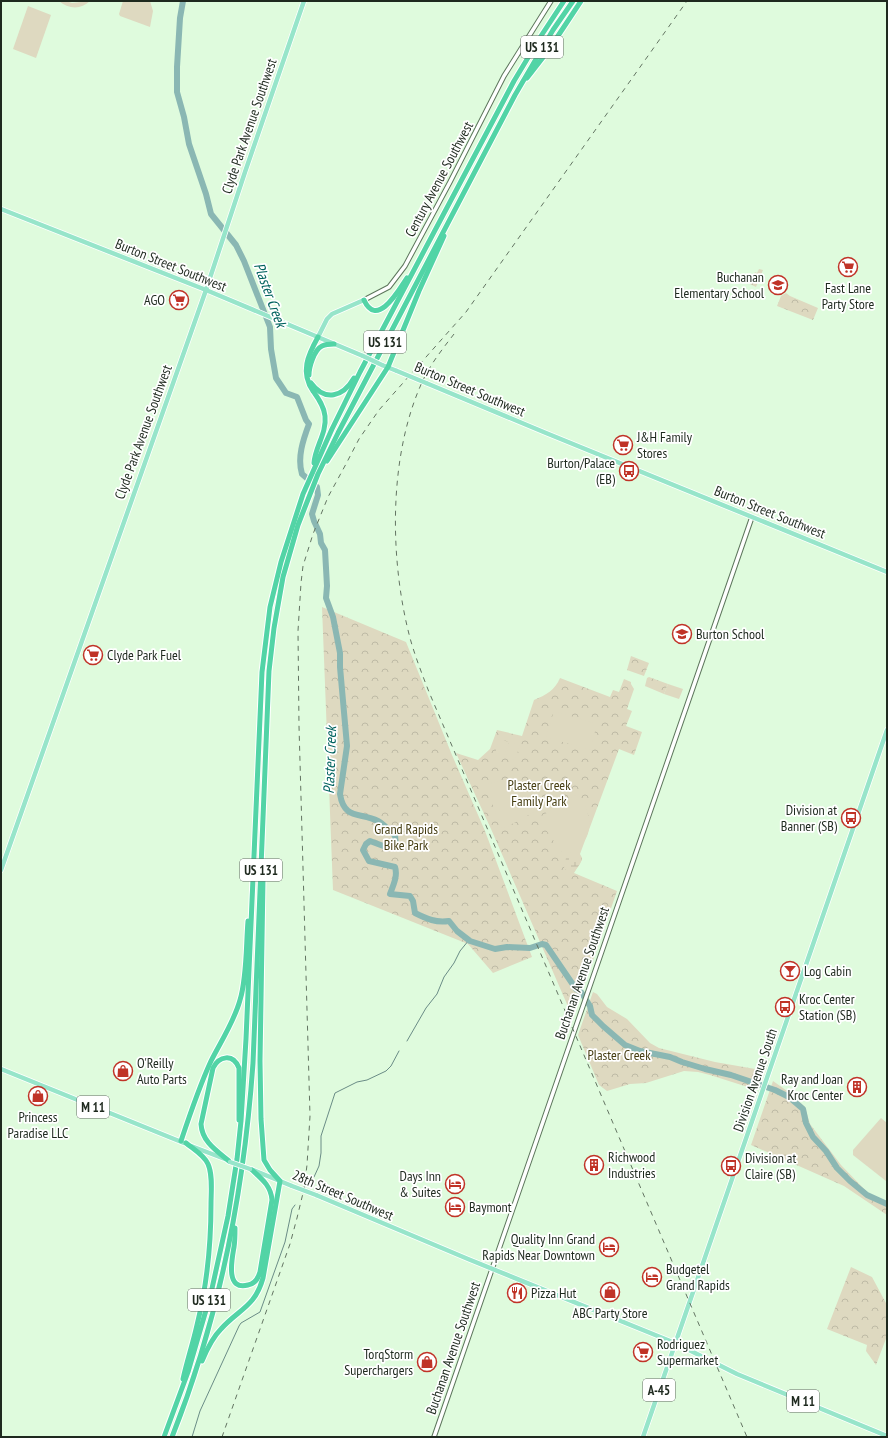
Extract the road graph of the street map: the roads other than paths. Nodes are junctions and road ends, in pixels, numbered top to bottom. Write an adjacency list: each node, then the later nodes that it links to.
1 (304, 1): 10 (main road, Clyde Park Avenue Southwest)
2 (551, 1): 11 (street, Century Avenue Southwest)
3 (564, 1): 9 (highway, US 131)
4 (573, 1): 6 (highway, US 131)
5 (581, 1): 6 (highway)
6 (515, 95): 8 (highway, US 131)
7 (1, 208): 10 (main road, Burton Street Southwest)
8 (454, 211): 14 (highway); 17 (highway, US 131)
9 (422, 256): 11 (highway); 15 (highway, US 131)
10 (206, 290): 12 (main road, Burton Street Southwest); 23 (main road, Clyde Park Avenue Southwest)
11 (364, 300): 12 (main road, Century Avenue Southwest)
12 (318, 337): 13 (main road, Burton Street Southwest); 16 (highway)
13 (334, 344): 14 (main road, Burton Street Southwest, bridge); 15 (highway)
14 (388, 367): 17 (highway); 18 (main road, Burton Street Southwest, bridge)
15 (360, 372): 16 (highway, US 131)
16 (314, 467): 22 (highway, US 131)
17 (318, 474): 21 (highway, US 131)
18 (752, 517): 19 (main road, Burton Street Southwest); 31 (street, Buchanan Avenue Southwest)
19 (887, 572)
20 (887, 730): 32 (main road, Division Avenue South)
21 (261, 857): 29 (highway); 30 (highway, US 131)
22 (254, 868): 25 (highway); 26 (highway, US 131)
23 (1, 870)
24 (1, 1069): 25 (main road, 28th Street Southwest / M 11)
25 (183, 1142): 27 (main road, 28th Street Southwest / M 11); 34 (highway)
26 (239, 1142): 27 (highway); 34 (highway, US 131)
27 (230, 1161): 28 (main road, 28th Street Southwest / M 11, bridge)
28 (251, 1170): 29 (main road, 28th Street Southwest / M 11); 30 (highway)
29 (280, 1181): 31 (main road, 28th Street Southwest / M 11, bridge); 33 (highway)
30 (236, 1209): 33 (highway, US 131)
31 (492, 1268): 32 (main road, 28th Street Southwest / M 11); 38 (street, Buchanan Avenue Southwest)
32 (675, 1343): 35 (main road, M 11); 39 (main road, Division Avenue South / A-45)
33 (192, 1382): 37 (highway, US 131)
34 (179, 1399): 36 (highway, US 131)
35 (887, 1436)
36 (164, 1437)
37 (172, 1437)
38 (434, 1437)
39 (643, 1437)

